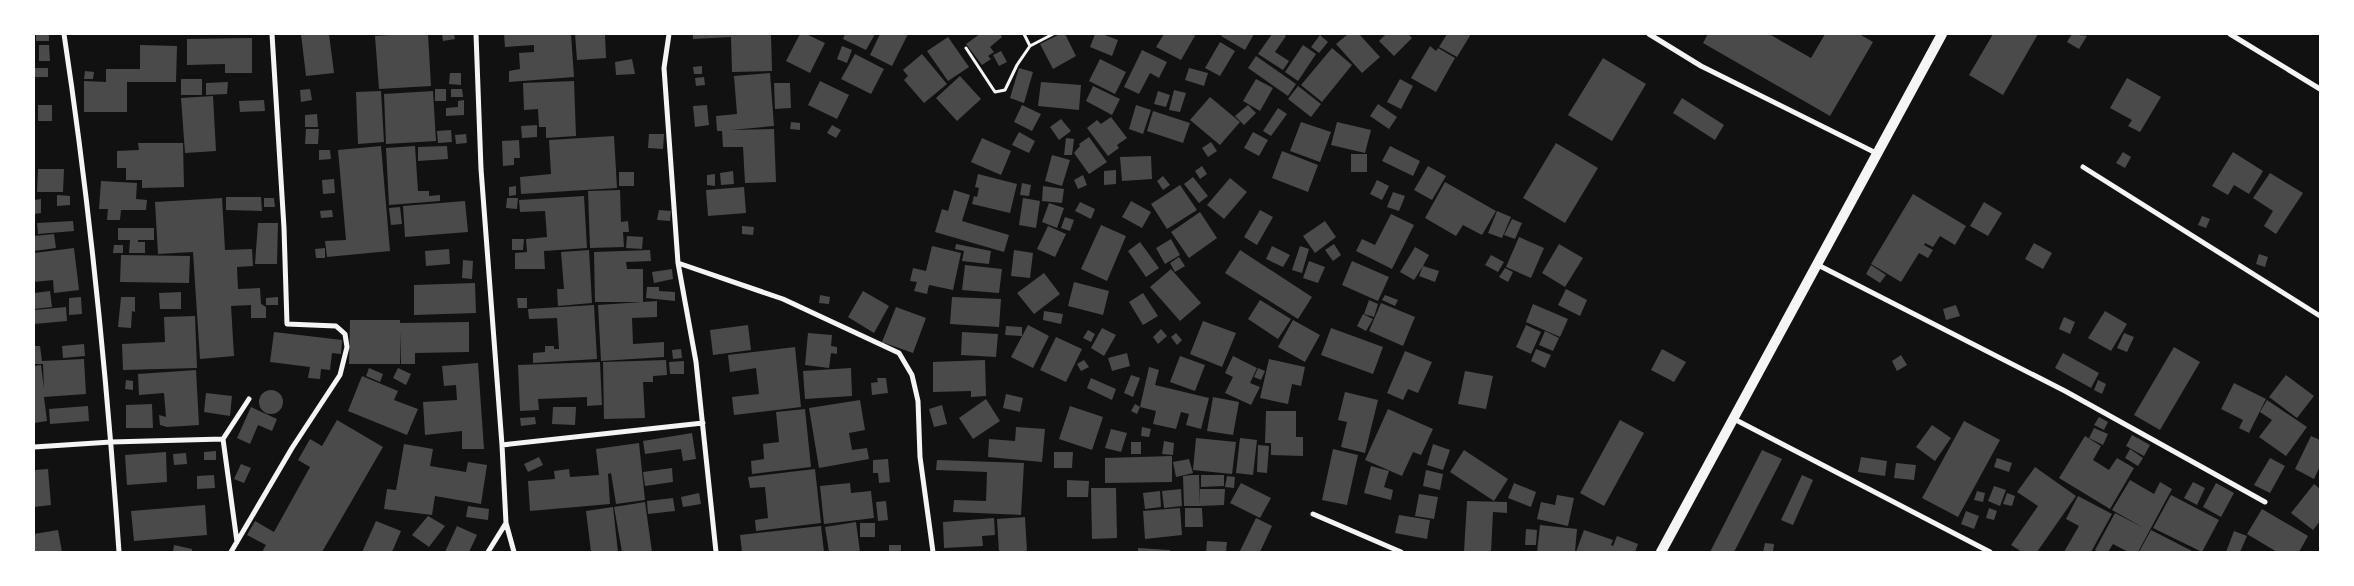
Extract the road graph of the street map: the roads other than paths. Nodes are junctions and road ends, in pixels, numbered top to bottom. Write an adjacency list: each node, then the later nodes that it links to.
1 (64, 34): 18 (street)
2 (272, 34): 24 (street)
3 (476, 34): 19 (street)
4 (669, 34): 11 (street)
5 (1649, 34): 9 (street)
6 (1942, 34): 9 (main road)
7 (2230, 34): 8 (street)
8 (2320, 89)
9 (1878, 154): 12 (main road)
10 (2083, 168): 13 (street)
11 (678, 263): 16 (street); 30 (street)
12 (1818, 266): 15 (main road); 21 (street)
13 (2320, 316)
14 (249, 399): 17 (street)
15 (1734, 418): 32 (main road); 33 (street)
16 (703, 423): 19 (street); 29 (street)
17 (223, 439): 18 (street); 24 (street)
18 (111, 442): 20 (street); 25 (street)
19 (502, 445): 23 (street)
20 (34, 447)
21 (2265, 502)
22 (1313, 514): 31 (street)
23 (506, 523): 27 (street); 28 (street)
24 (237, 543): 26 (street)
25 (119, 552)
26 (231, 552)
27 (488, 552)
28 (514, 552)
29 (716, 552)
30 (933, 552)
31 (1401, 552)
32 (1662, 552)
33 (1990, 552)

